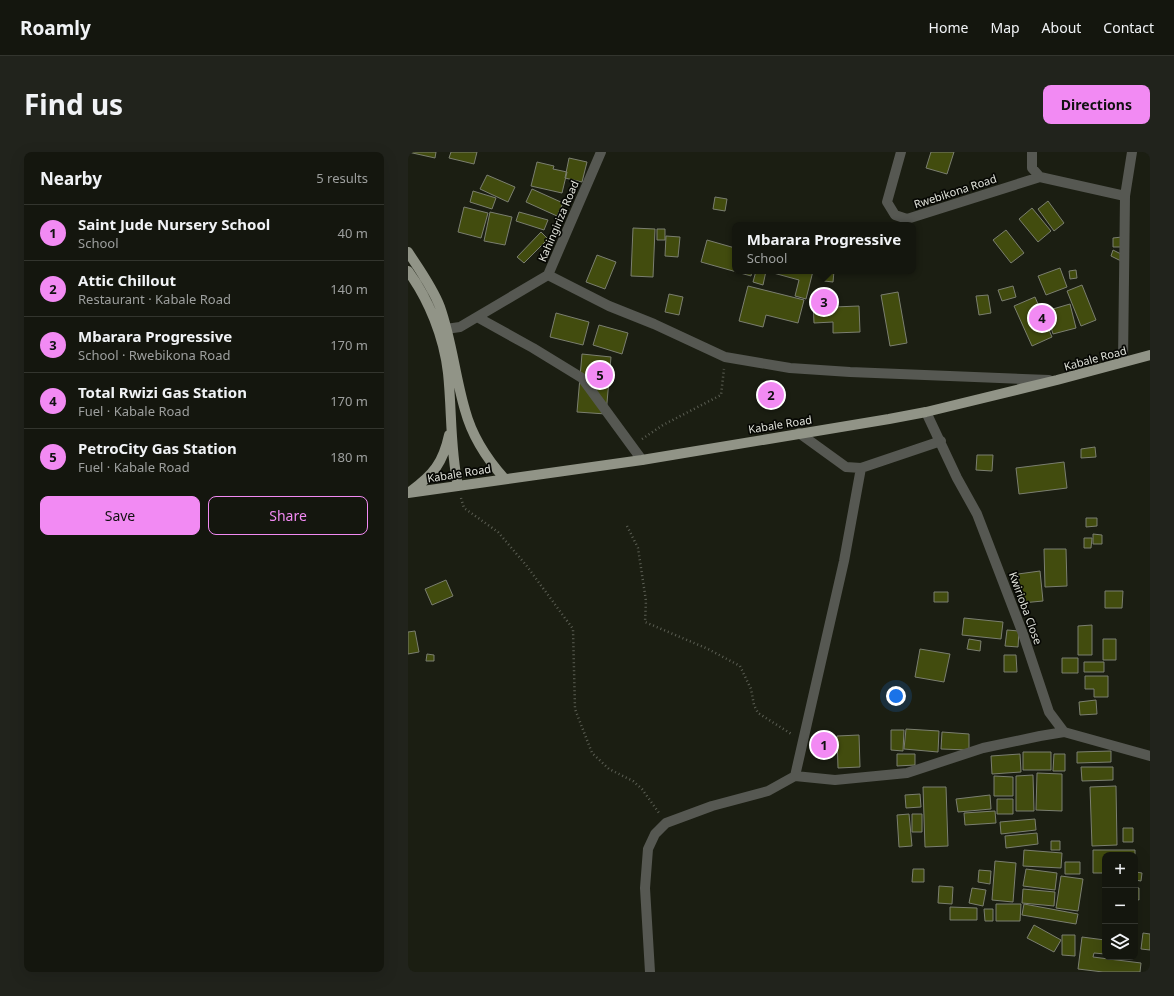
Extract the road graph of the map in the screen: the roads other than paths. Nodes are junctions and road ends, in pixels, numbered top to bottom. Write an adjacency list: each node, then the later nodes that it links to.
1 (601, 152): 9 (street, Kahingiriza Road)
2 (901, 152): 5 (street, Rwebikona Road)
3 (1032, 152): 5 (street)
4 (1132, 152): 6 (street)
5 (1040, 177): 6 (street)
6 (1125, 196): 13 (street)
7 (408, 252): 11 (main road)
8 (408, 271): 11 (main road)
9 (548, 275): 10 (street, Kahingiriza Road); 14 (street)
10 (477, 317): 11 (street, Kahingiriza Road); 19 (street)
11 (443, 329): 16 (main road); 21 (main road)
12 (1150, 355): 13 (main road, Kabale Road)
13 (1123, 362): 14 (main road, Kabale Road)
14 (1057, 380): 15 (main road, Kabale Road)
15 (926, 412): 17 (main road, Kabale Road); 18 (street, Kwirioba Close)
16 (451, 425): 22 (main road); 23 (main road)
17 (799, 433): 19 (main road, Kabale Road); 20 (street)
18 (940, 442): 20 (street); 24 (street, Kwirioba Close)
19 (642, 460): 21 (main road, Kabale Road)
20 (861, 468): 26 (street)
21 (504, 478): 22 (main road, Kabale Road)
22 (458, 486): 23 (main road, Kabale Road)
23 (409, 492)
24 (1064, 732): 25 (street); 26 (street)
25 (1150, 756)
26 (795, 776): 27 (street)
27 (650, 972)

